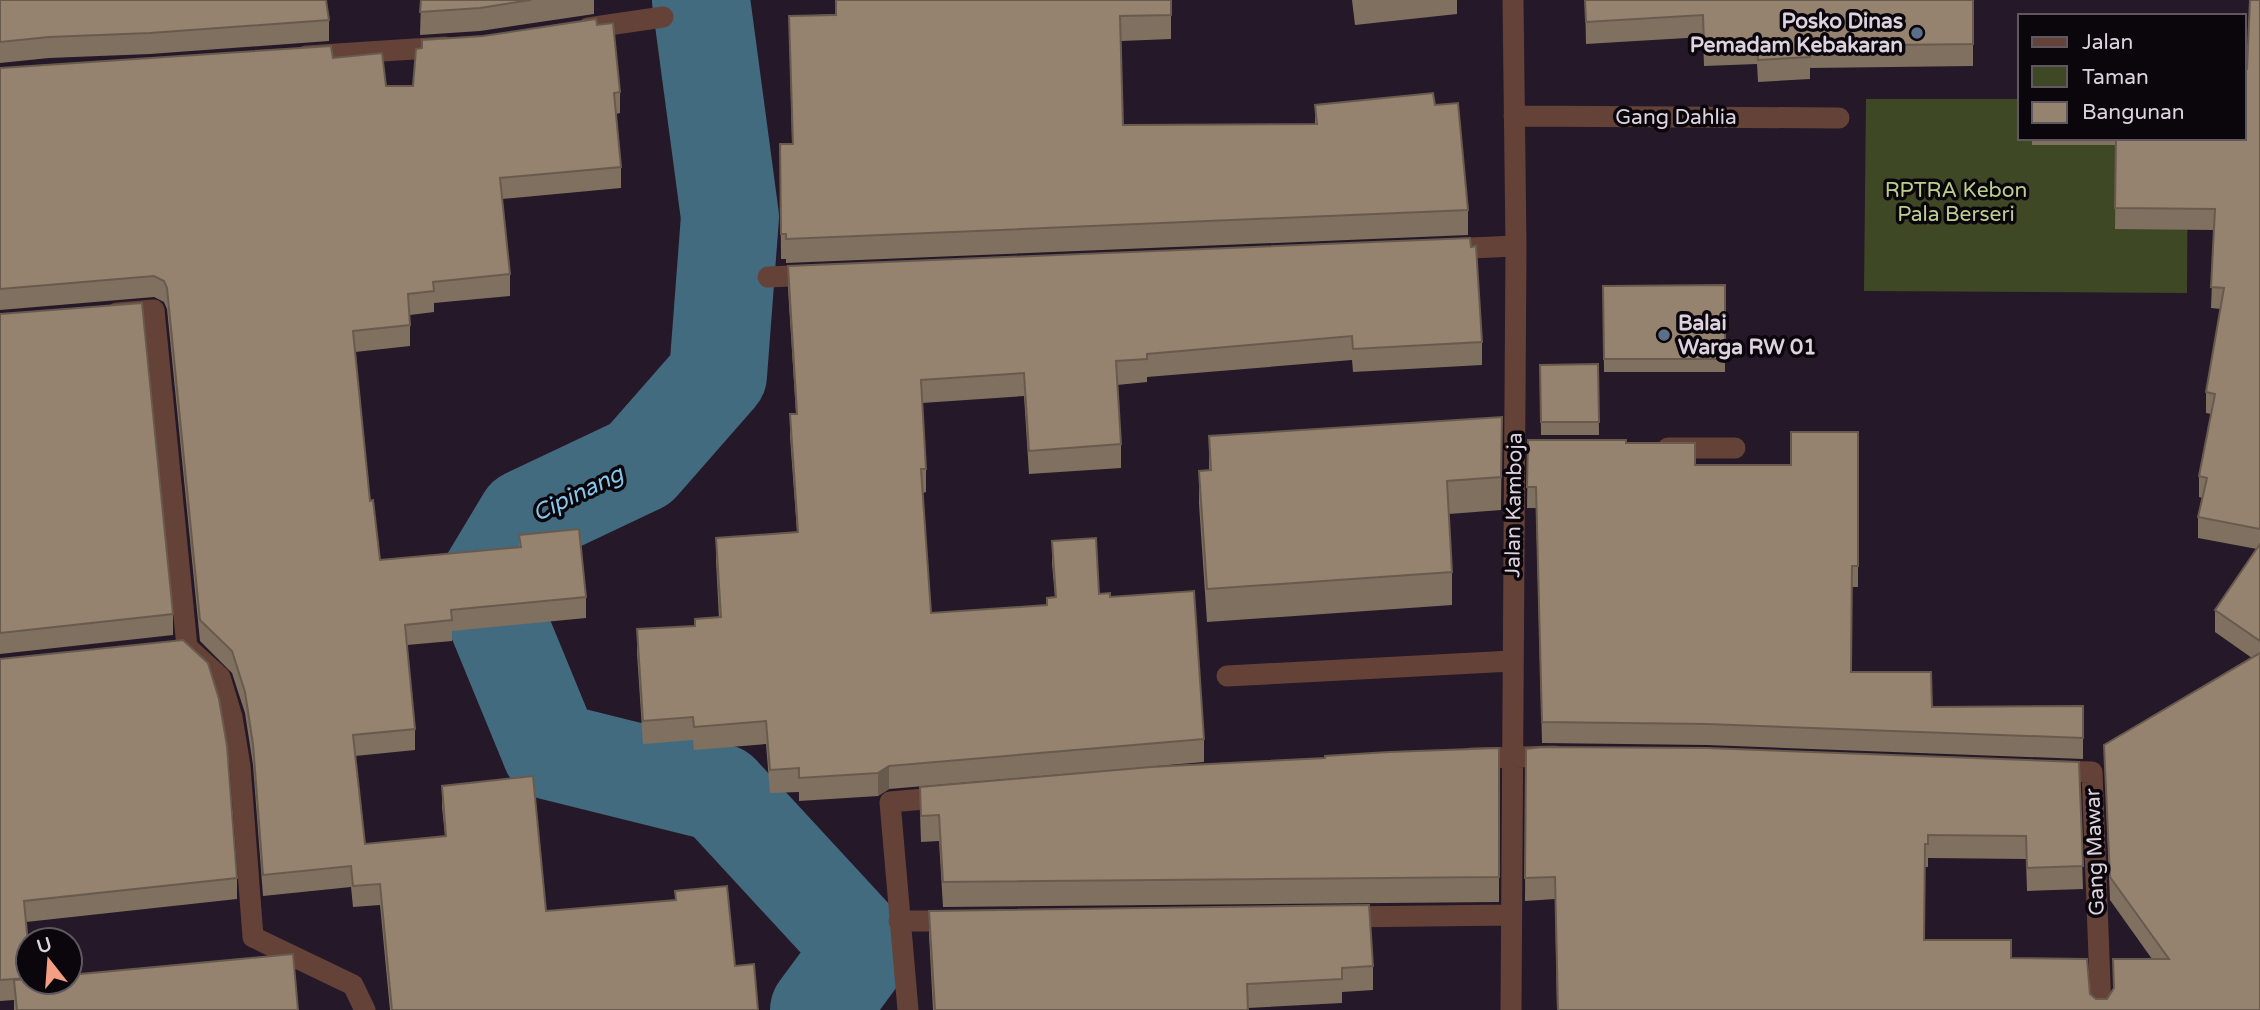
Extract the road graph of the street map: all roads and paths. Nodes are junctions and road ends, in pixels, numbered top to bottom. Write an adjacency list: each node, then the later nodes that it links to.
1 (1513, 0): 6 (street, Jalan Kamboja)
2 (663, 17): 3 (street)
3 (572, 31)
4 (467, 45): 5 (street)
5 (289, 57)
6 (1514, 116): 7 (street, Gang Dahlia); 8 (street, Jalan Kamboja)
7 (1839, 118)
8 (1516, 246): 9 (street); 15 (street, Jalan Kamboja)
9 (1433, 249)
10 (837, 274): 11 (street)
11 (768, 277)
12 (102, 314): 26 (street)
13 (1653, 448): 14 (street)
14 (1735, 448)
15 (1512, 661): 16 (street); 17 (street, Jalan Kamboja)
16 (1227, 676)
17 (1511, 756): 18 (street); 19 (street); 22 (street, Jalan Kamboja)
18 (1581, 757)
19 (1455, 760)
20 (2037, 770): 29 (street, Gang Mawar)
21 (972, 795): 25 (street)
22 (1511, 915): 23 (street); 28 (street, Jalan Kamboja)
23 (1317, 917)
24 (983, 920): 25 (street)
25 (900, 921): 27 (street)
26 (365, 1010)
27 (908, 1010)
28 (1511, 1010)
29 (2101, 1010)

